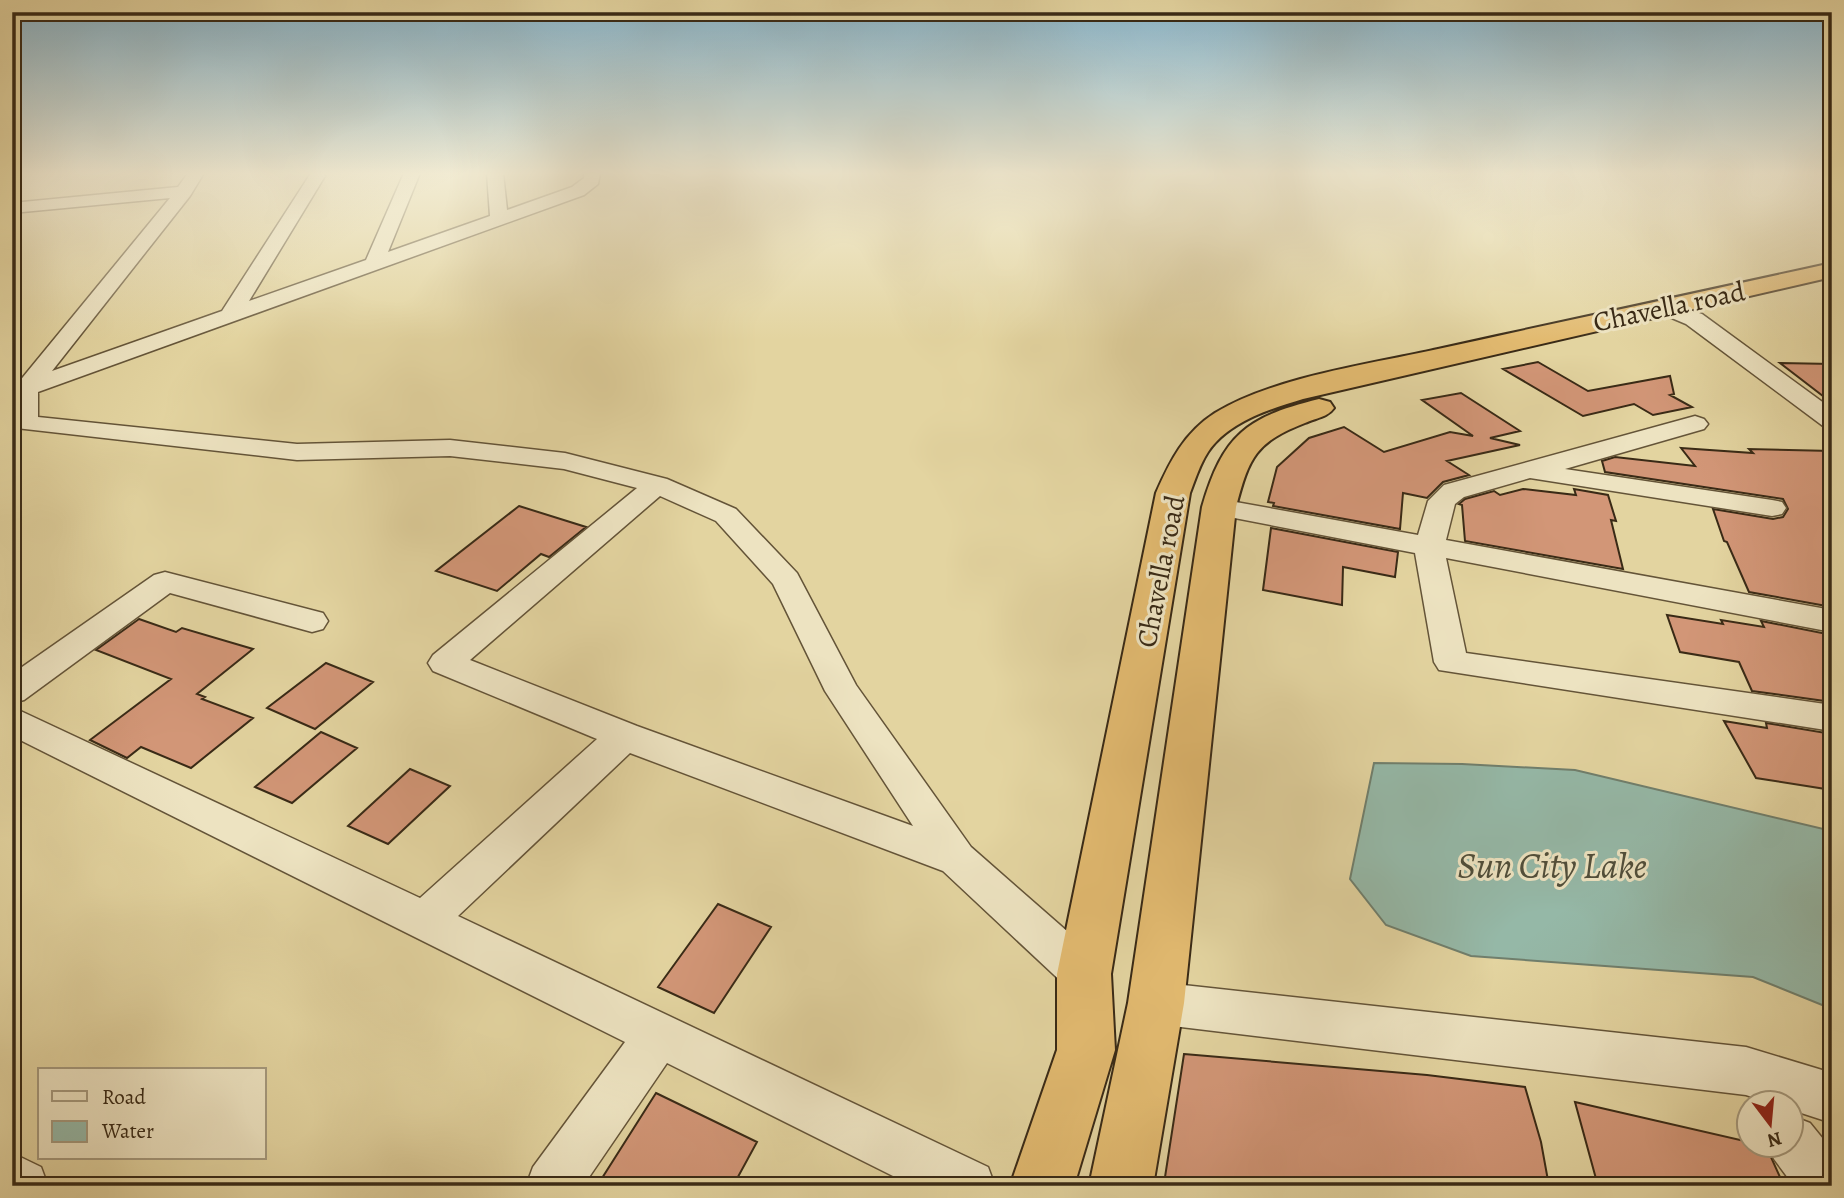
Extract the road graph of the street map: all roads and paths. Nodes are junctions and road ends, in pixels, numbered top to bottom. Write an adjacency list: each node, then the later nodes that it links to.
1 (153, 229): 10 (street)
2 (284, 229): 9 (street)
3 (389, 229): 5 (street)
4 (475, 229): 5 (street)
5 (373, 266): 9 (street)
6 (1832, 270): 8 (highway, Chavella road)
7 (1832, 286): 8 (highway, Chavella road)
8 (1678, 313): 11 (street); 17 (highway, Chavella road); 28 (highway, Chavella road)
9 (229, 317): 10 (street)
10 (26, 388): 13 (street)
11 (1832, 421)
12 (1695, 424): 15 (street)
13 (47, 426): 14 (street); 16 (street)
14 (12, 438)
15 (1528, 471): 18 (street); 19 (street)
16 (657, 485): 25 (street); 26 (street)
17 (1219, 507): 19 (street); 29 (highway, Chavella road)
18 (1772, 508)
19 (1429, 548): 21 (street); 23 (street)
20 (312, 621): 22 (street)
21 (1832, 621)
22 (12, 691)
23 (1832, 718)
24 (12, 720): 27 (street)
25 (624, 736): 26 (street); 27 (street)
26 (957, 859): 28 (street)
27 (424, 921): 30 (street)
28 (1084, 974): 38 (highway, Chavella road)
29 (1156, 1003): 31 (street); 39 (highway, Chavella road)
30 (658, 1036): 36 (street); 37 (street)
31 (1756, 1087): 32 (street)
32 (1832, 1098)
33 (1806, 1160): 40 (street)
34 (12, 1179): 35 (street)
35 (22, 1186)
36 (552, 1186)
37 (969, 1186)
38 (1042, 1186)
39 (1121, 1186)
40 (1827, 1186)

